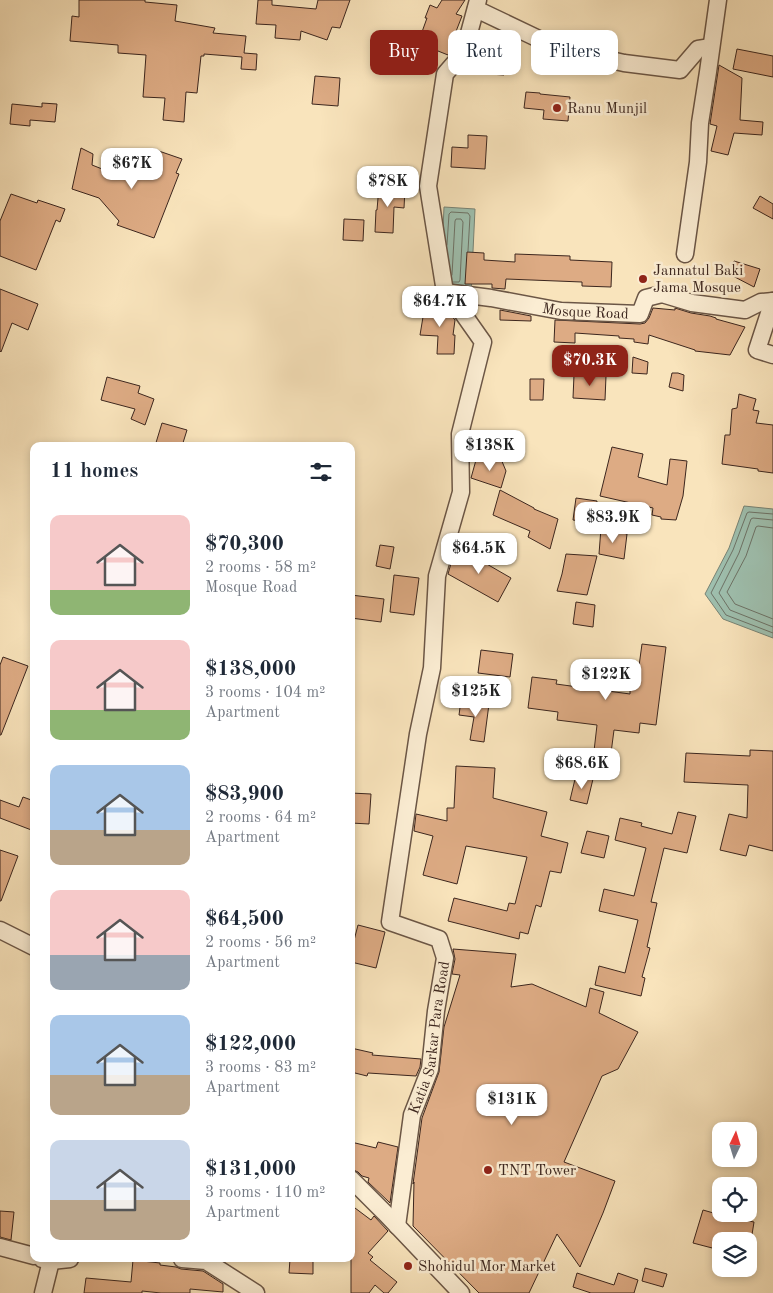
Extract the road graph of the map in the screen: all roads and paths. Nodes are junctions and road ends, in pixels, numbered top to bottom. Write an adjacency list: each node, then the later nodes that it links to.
1 (718, 0): 3 (street)
2 (477, 5): 3 (street); 5 (street)
3 (711, 47): 4 (street)
4 (685, 254)
5 (445, 292): 6 (street, Mosque Road); 11 (street, Katia Sarkar Para Road)
6 (773, 301): 7 (street, Mosque Road)
7 (773, 355)
8 (0, 930): 9 (street)
9 (30, 945)
10 (355, 1184): 11 (street)
11 (397, 1226): 18 (street)
12 (0, 1247): 13 (street)
13 (30, 1255)
14 (47, 1262): 16 (street)
15 (208, 1262): 17 (street)
16 (43, 1293)
17 (256, 1293)
18 (461, 1293)

